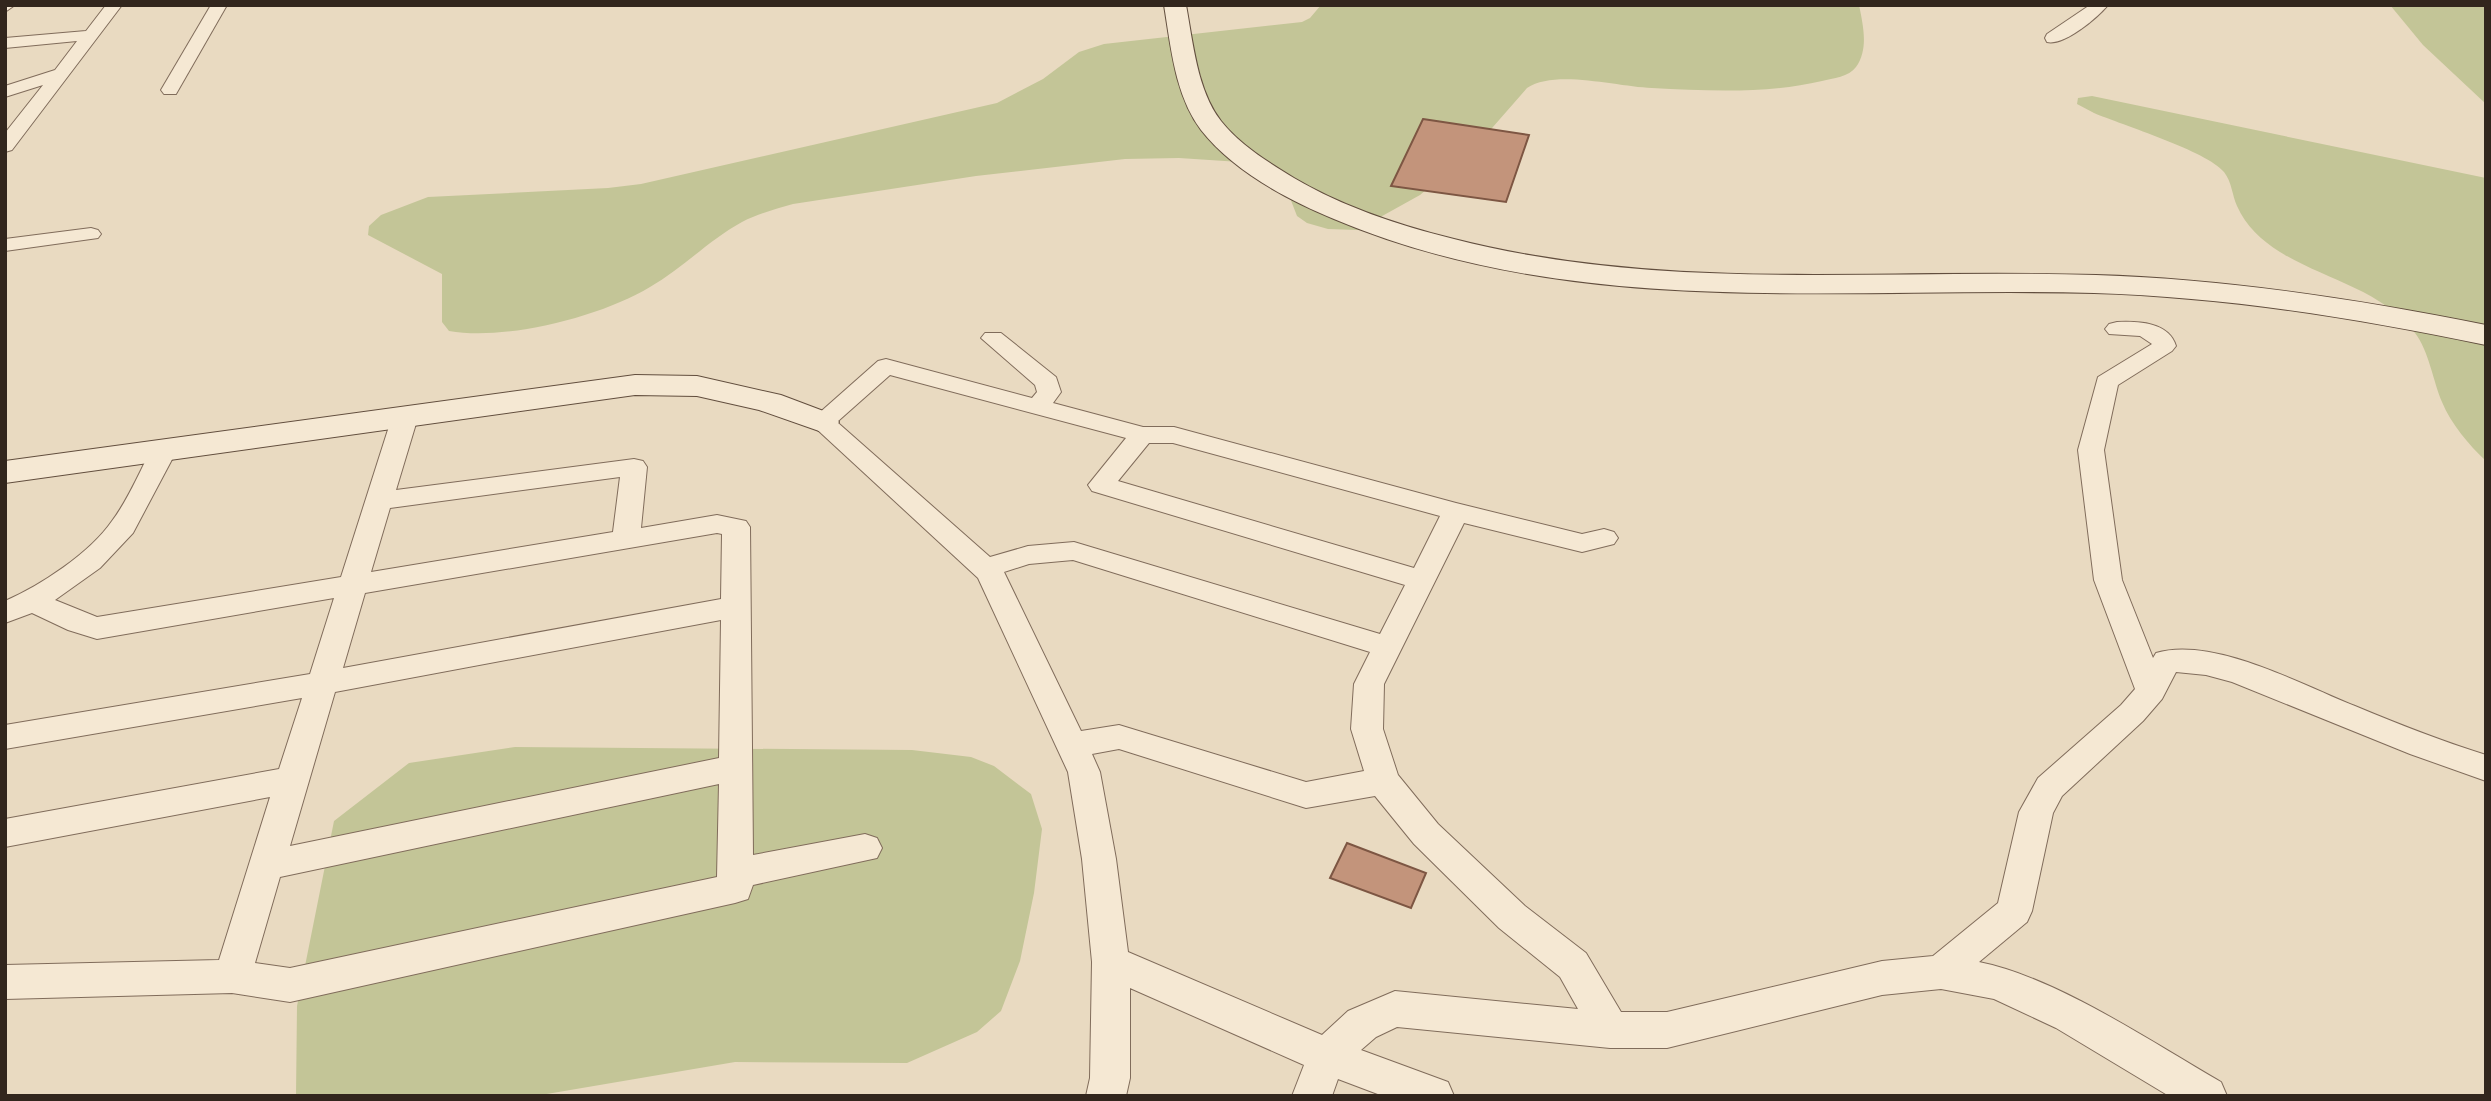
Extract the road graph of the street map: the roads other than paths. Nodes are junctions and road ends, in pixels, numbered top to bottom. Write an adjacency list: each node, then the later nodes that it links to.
1 (114, 5): 5 (street)
2 (219, 5): 9 (street)
3 (1175, 5): 15 (street)
4 (2100, 5): 6 (street)
5 (92, 35): 7 (street); 8 (street)
6 (2053, 38)
7 (5, 43)
8 (62, 73): 10 (street); 11 (street)
9 (170, 90)
10 (5, 93)
11 (8, 139)
12 (91, 234): 13 (street)
13 (5, 245)
14 (2117, 329): 34 (street)
15 (2486, 335)
16 (993, 338): 17 (street)
17 (1038, 407): 19 (street); 20 (street)
18 (405, 417): 19 (street); 21 (street); 23 (street)
19 (822, 422): 27 (street)
20 (1142, 435): 24 (street); 28 (street)
21 (164, 450): 22 (street); 30 (street)
22 (5, 472)
23 (379, 501): 26 (street); 29 (street)
24 (1456, 512): 25 (street); 28 (street)
25 (1604, 538)
26 (626, 540): 29 (street); 31 (street)
27 (985, 568): 32 (street); 36 (street)
28 (1422, 580): 32 (street)
29 (353, 586): 30 (street); 33 (street)
30 (19, 607)
31 (736, 607): 33 (street); 37 (street)
32 (1388, 647): 40 (street)
33 (323, 683): 35 (street); 39 (street)
34 (2151, 691): 38 (street); 46 (street)
35 (5, 737)
36 (1071, 745): 40 (street); 45 (street)
37 (736, 767): 43 (street); 44 (street)
38 (2486, 768)
39 (293, 780): 41 (street); 43 (street)
40 (1383, 781): 49 (street)
41 (5, 833)
42 (865, 848): 44 (street)
43 (267, 865): 47 (street)
44 (736, 873): 47 (street)
45 (1111, 962): 50 (street); 51 (street)
46 (1941, 972): 49 (street); 54 (street)
47 (232, 976): 48 (street)
48 (5, 982)
49 (1609, 1030): 50 (street)
50 (1327, 1056): 52 (street); 53 (street)
51 (1106, 1096)
52 (1312, 1096)
53 (1434, 1096)
54 (2207, 1096)

